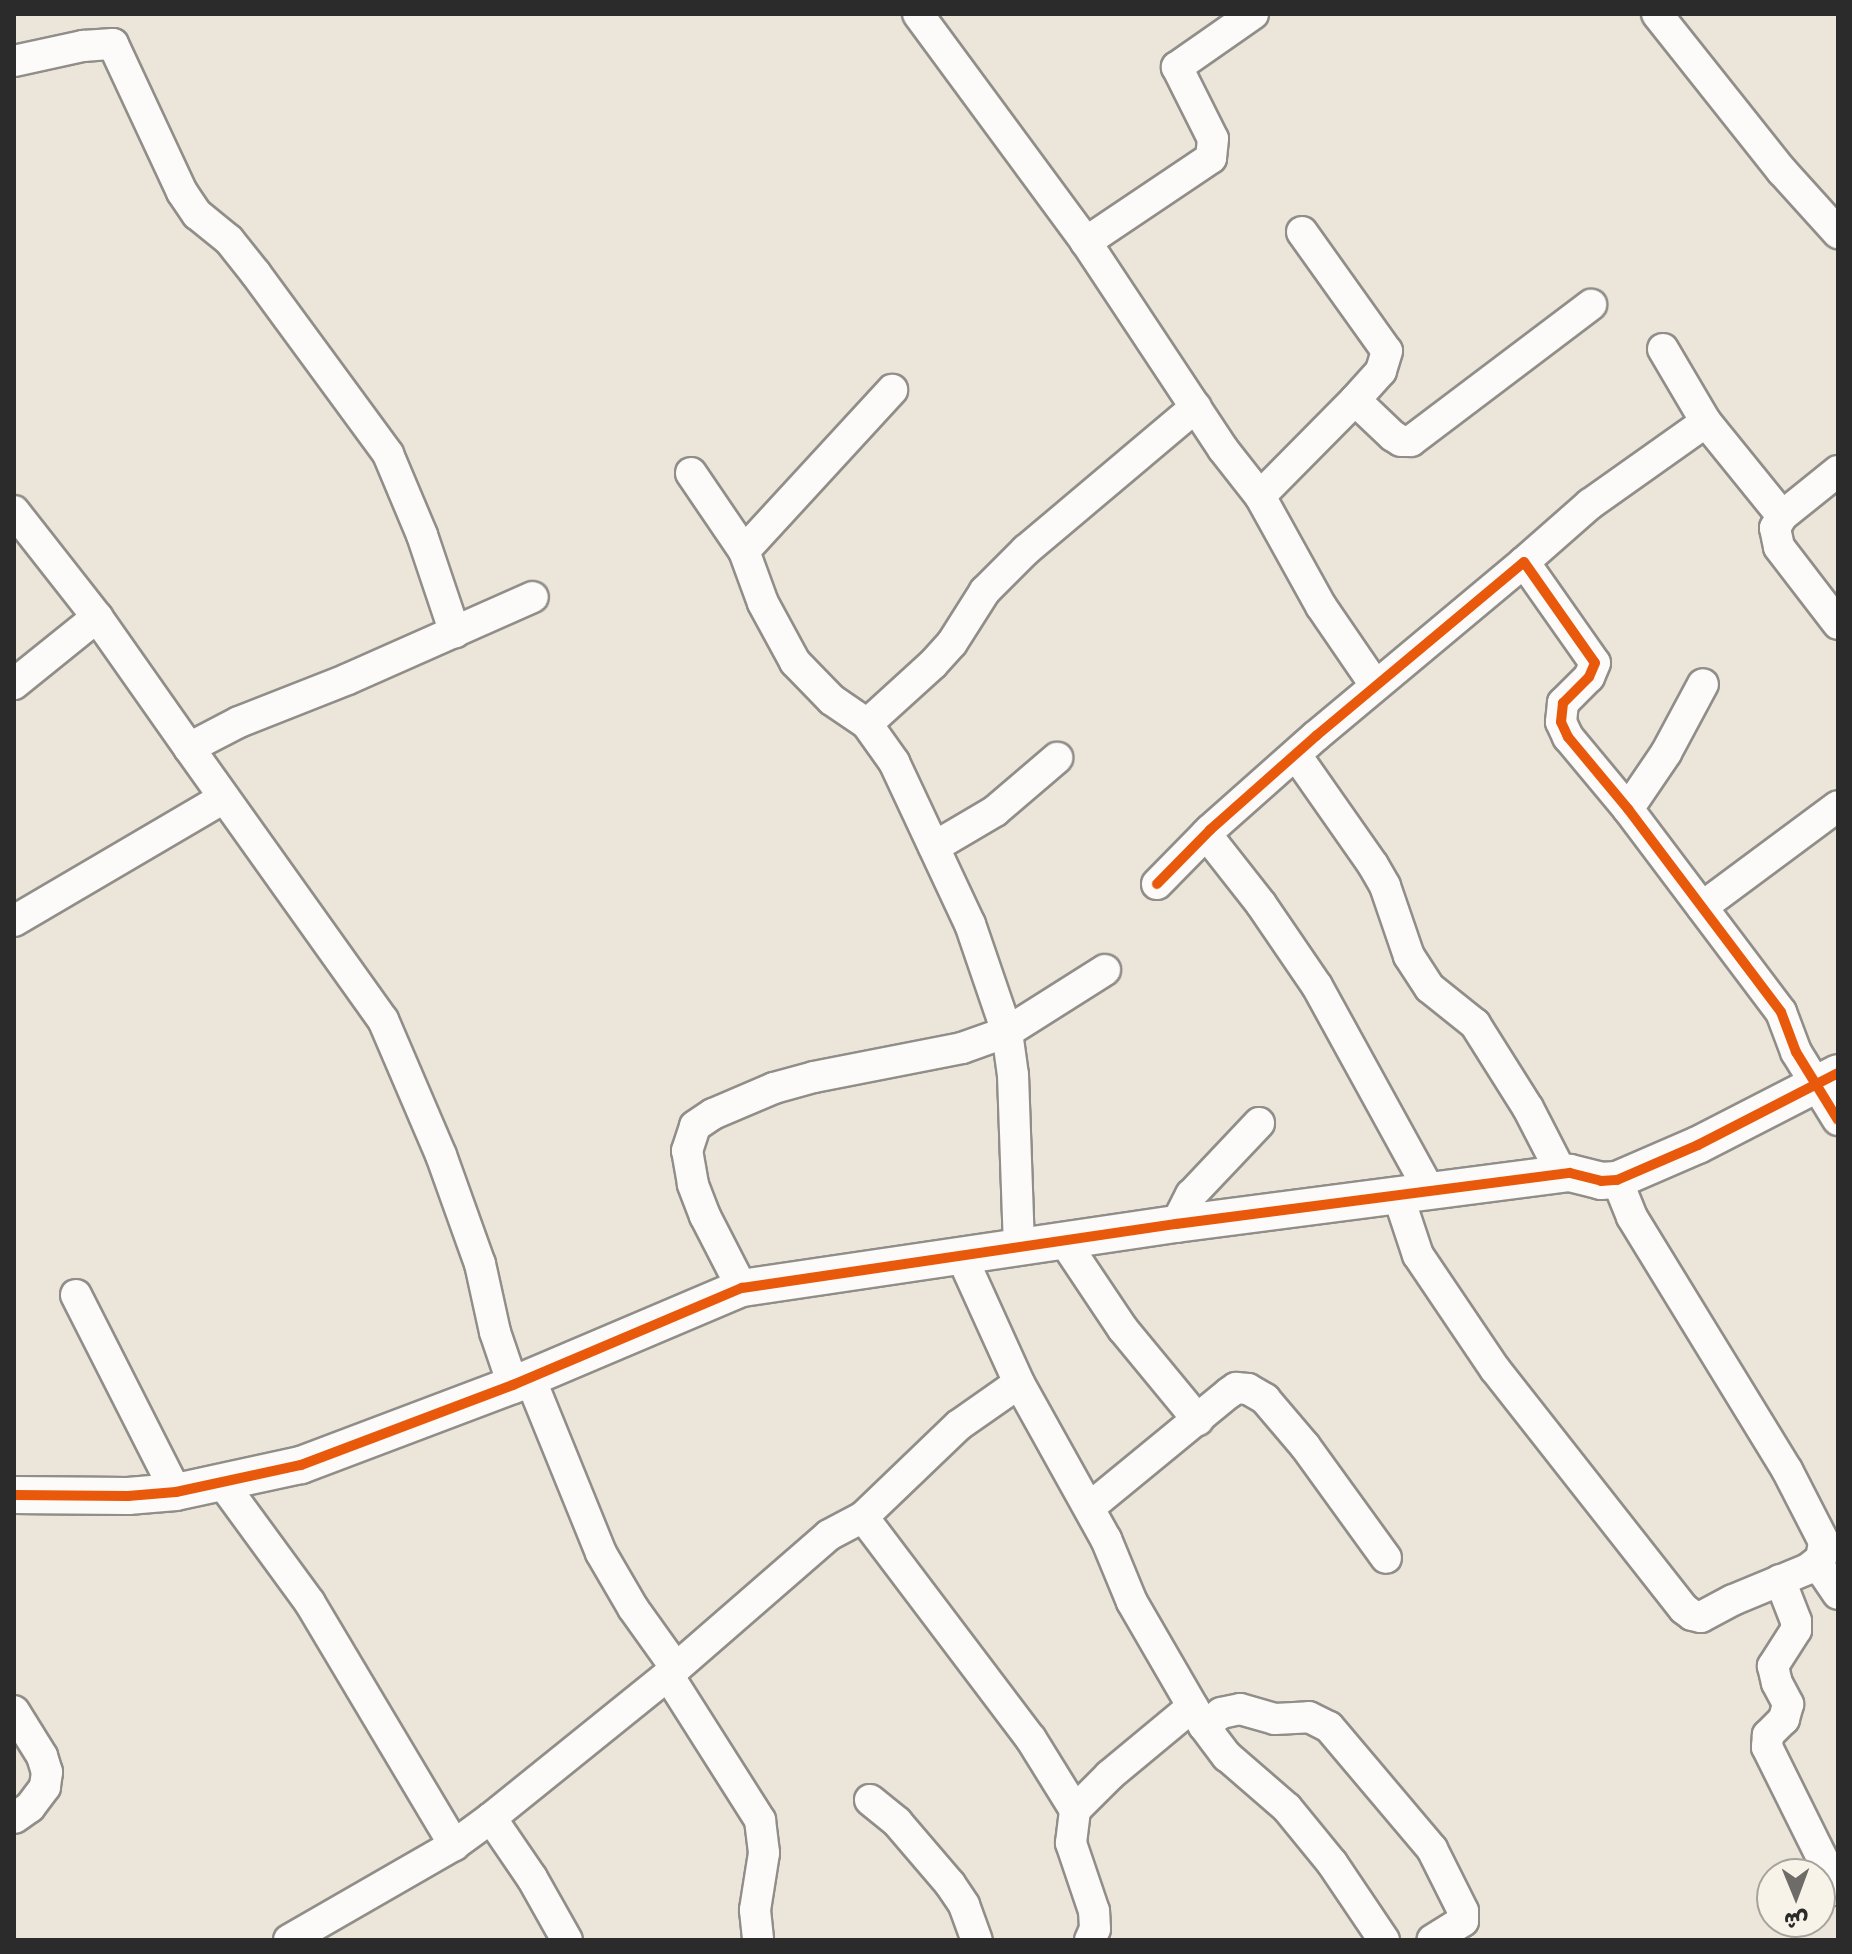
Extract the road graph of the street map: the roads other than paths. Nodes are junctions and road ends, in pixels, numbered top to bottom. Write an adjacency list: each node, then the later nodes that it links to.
1 (918, 14): 7 (street)
2 (1253, 14): 7 (street)
3 (1657, 14): 6 (street)
4 (14, 61): 24 (street)
5 (1302, 232): 11 (street)
6 (1838, 233)
7 (1086, 242): 12 (street)
8 (1591, 305): 11 (street)
9 (1663, 349): 13 (street)
10 (892, 390): 19 (street)
11 (1355, 400): 16 (street)
12 (1196, 407): 16 (street); 28 (street)
13 (1706, 422): 18 (street); 20 (street)
14 (1838, 471): 18 (street)
15 (691, 473): 19 (street)
16 (1260, 496): 27 (street)
17 (14, 511): 22 (street)
18 (1782, 516): 23 (street)
19 (744, 551): 28 (street)
20 (1524, 562): 27 (street); 34 (street)
21 (533, 597): 24 (street)
22 (97, 617): 25 (street); 29 (street)
23 (1838, 624)
24 (455, 633): 29 (street)
25 (14, 684)
26 (1703, 684): 34 (street)
27 (1375, 685): 30 (street)
28 (867, 724): 36 (street)
29 (189, 748): 32 (street)
30 (1296, 755): 35 (street); 45 (street)
31 (1057, 758): 36 (street)
32 (224, 798): 39 (street); 54 (street)
33 (1838, 806): 38 (street)
34 (1628, 809): 38 (street)
35 (1206, 834): 37 (street); 47 (street)
36 (934, 847): 41 (street)
37 (1157, 884)
38 (1702, 907): 42 (street)
39 (14, 921)
40 (1105, 970): 41 (street)
41 (1007, 1032): 50 (street); 52 (street)
42 (1827, 1079): 43 (street); 46 (street)
43 (1838, 1120)
44 (1259, 1123): 48 (street)
45 (1562, 1174): 46 (street); 47 (street)
46 (1617, 1180): 63 (street)
47 (1415, 1195): 48 (street); 64 (street)
48 (1176, 1224): 49 (street)
49 (1064, 1241): 50 (street); 56 (street)
50 (1019, 1247): 51 (street)
51 (961, 1255): 52 (street); 55 (street)
52 (742, 1288): 54 (street)
53 (76, 1295): 58 (street)
54 (521, 1382): 57 (street); 66 (street)
55 (1019, 1383): 60 (street); 61 (street)
56 (1198, 1420): 60 (street); 62 (street)
57 (223, 1484): 58 (street); 73 (street)
58 (176, 1492): 59 (street)
59 (14, 1495)
60 (1090, 1507): 68 (street)
61 (863, 1517): 66 (street); 70 (street)
62 (1386, 1558)
63 (1817, 1563): 64 (street); 65 (street)
64 (1780, 1580): 74 (street)
65 (1838, 1594)
66 (672, 1672): 72 (street); 77 (street)
67 (14, 1711): 71 (street)
68 (1198, 1716): 70 (street); 80 (street); 81 (street)
69 (870, 1800): 78 (street)
70 (1075, 1810): 79 (street)
71 (14, 1818)
72 (491, 1818): 73 (street); 76 (street)
73 (454, 1845): 75 (street)
74 (1838, 1890)
75 (289, 1940)
76 (567, 1940)
77 (758, 1940)
78 (977, 1940)
79 (1090, 1940)
80 (1384, 1940)
81 (1433, 1940)

